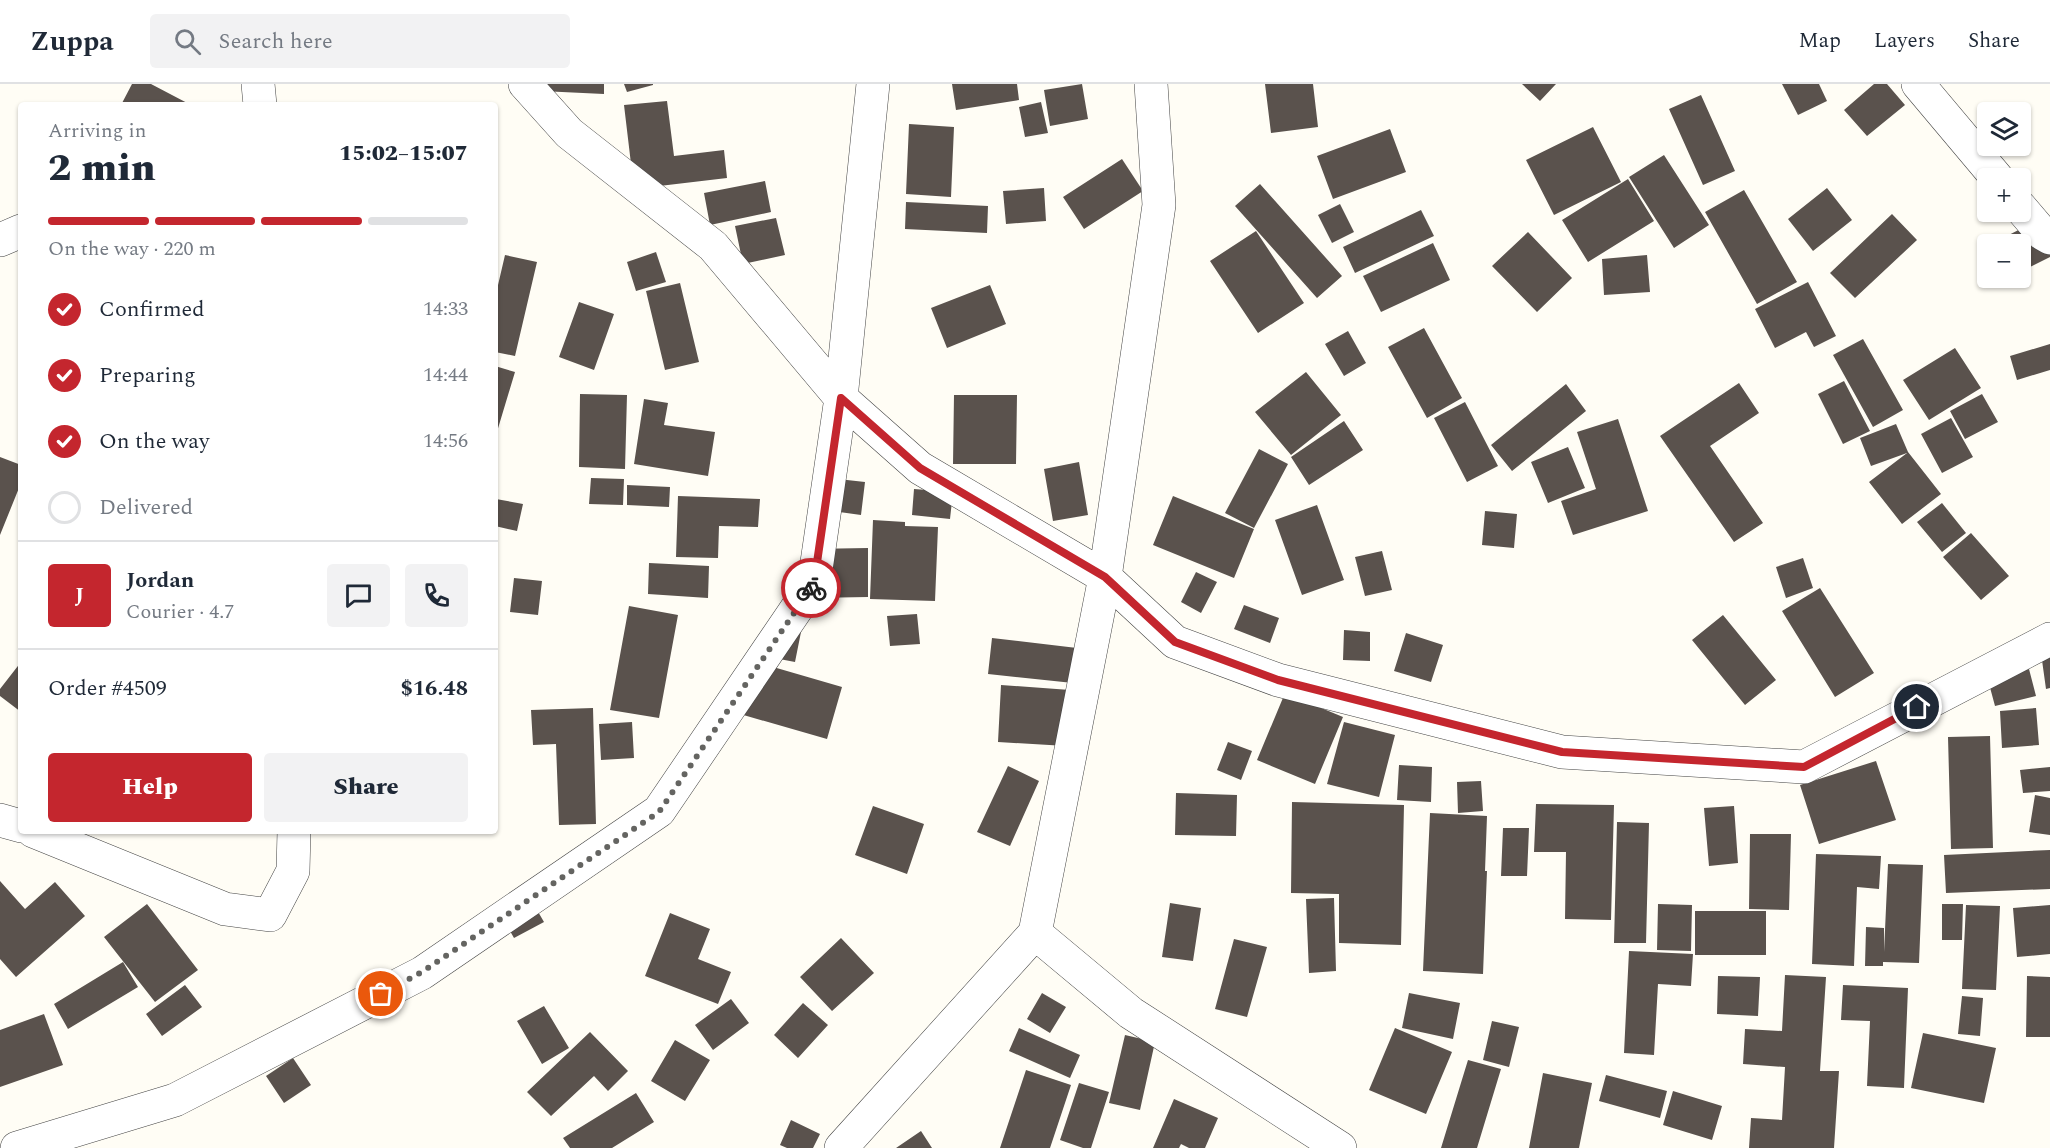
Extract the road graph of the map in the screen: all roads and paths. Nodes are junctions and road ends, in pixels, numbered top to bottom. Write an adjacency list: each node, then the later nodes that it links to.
1 (258, 84): 6 (street)
2 (525, 84): 12 (street)
3 (873, 84): 12 (street)
4 (1151, 84): 13 (street)
5 (1918, 84): 7 (street)
6 (260, 102)
7 (1989, 168)
8 (2031, 220): 10 (street)
9 (18, 232): 11 (street)
10 (2050, 238)
11 (0, 240)
12 (841, 398): 13 (street); 20 (street)
13 (1105, 577): 14 (street); 19 (street)
14 (2050, 639)
15 (0, 820): 16 (street)
16 (18, 825)
17 (40, 834): 18 (street)
18 (294, 834)
19 (1035, 933): 21 (street); 22 (street)
20 (17, 1148)
21 (841, 1148)
22 (1340, 1148)

